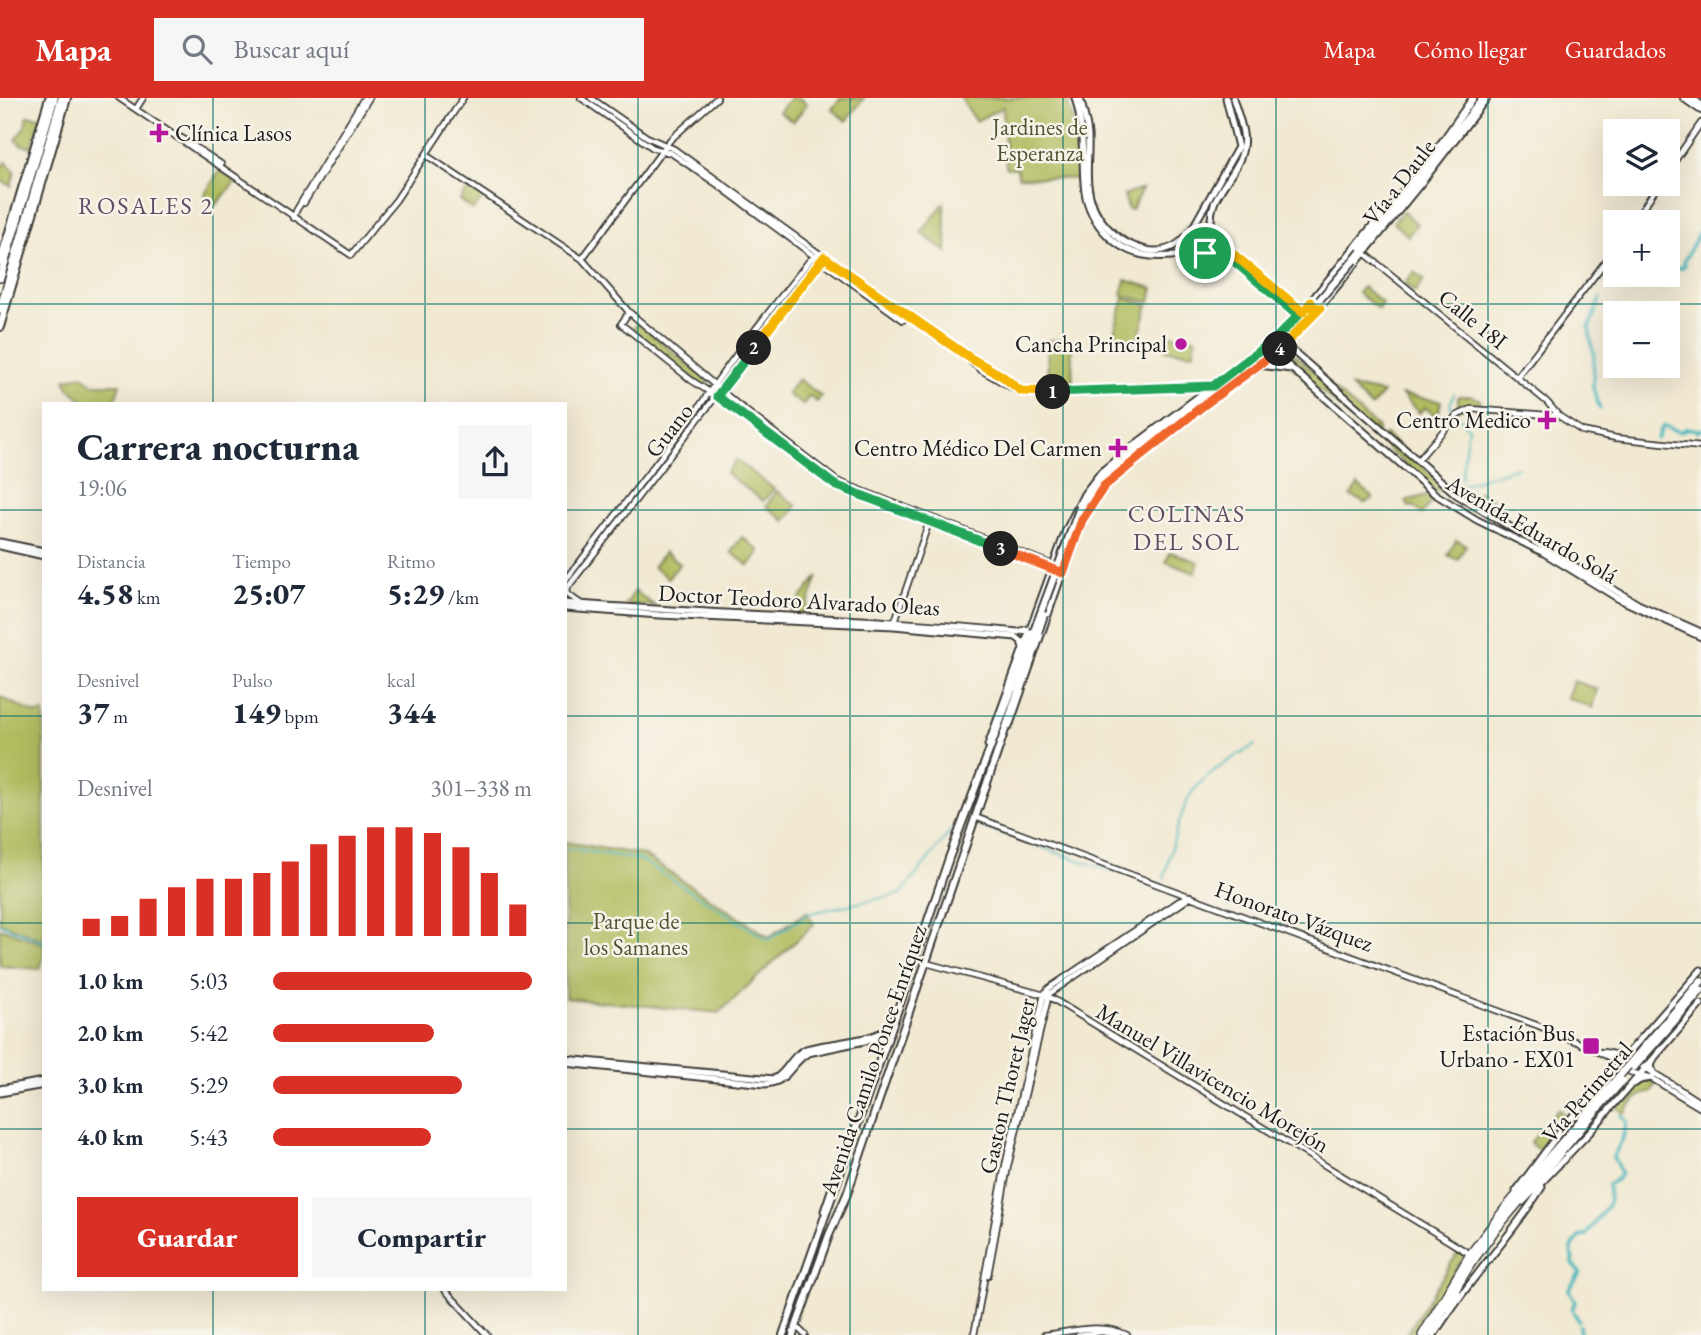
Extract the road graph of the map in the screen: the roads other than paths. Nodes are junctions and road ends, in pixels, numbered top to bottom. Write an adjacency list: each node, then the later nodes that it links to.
1 (49, 98): 36 (main road)
2 (54, 98): 39 (highway)
3 (62, 98): 26 (highway)
4 (67, 98): 25 (main road)
5 (121, 98): 19 (street)
6 (136, 98): 19 (street)
7 (143, 98): 19 (street)
8 (366, 98): 27 (street)
9 (463, 98): 24 (street)
10 (581, 98): 22 (street)
11 (591, 98): 22 (street)
12 (717, 98): 22 (street)
13 (1077, 98): 28 (main road); 33 (main road)
14 (1226, 98): 28 (main road)
15 (1233, 98): 29 (main road)
16 (1471, 98): 30 (main road, Vía a Daule); 31 (main road, Vía a Daule)
17 (1485, 98): 30 (main road, Vía a Daule); 31 (main road, Vía a Daule)
18 (1688, 98): 20 (main road)
19 (134, 107): 27 (street)
20 (1701, 107)
21 (1701, 123): 23 (street)
22 (665, 148): 34 (street); 35 (street)
23 (1680, 154)
24 (426, 155): 27 (street); 35 (street)
25 (36, 203): 26 (highway); 37 (main road)
26 (29, 211): 32 (highway)
27 (295, 216)
28 (1193, 228): 29 (main road); 33 (main road)
29 (1213, 231): 33 (main road); 40 (main road)
30 (1374, 233): 31 (main road, Vía a Daule)
31 (1362, 250): 41 (main road, Avenida Camilo Ponce Enríquez); 42 (main road, Avenida Camilo Ponce Enríquez); 58 (street, Calle 18I); 60 (main road, Avenida Camilo Ponce Enríquez, bridge)
32 (17, 252): 37 (highway); 43 (highway)
33 (1204, 253): 40 (main road)
34 (819, 257): 46 (street); 46 (street); 59 (street, Guano); 62 (street, Guano)
35 (582, 259): 44 (street)
36 (0, 262)
37 (19, 263): 49 (main road)
38 (1603, 265): 58 (street)
39 (0, 278)
40 (1260, 280): 45 (main road)
41 (1311, 302): 42 (main road); 45 (main road, Avenida Camilo Ponce Enríquez)
42 (1320, 308): 47 (main road, Avenida Camilo Ponce Enríquez)
43 (0, 310)
44 (629, 312): 59 (street); 61 (street)
45 (1300, 314): 47 (main road); 48 (main road, Avenida Camilo Ponce Enríquez)
46 (910, 315): 60 (street)
47 (1306, 323): 50 (main road, Avenida Camilo Ponce Enríquez)
48 (1289, 325): 50 (main road); 51 (main road, Avenida Camilo Ponce Enríquez)
49 (0, 327)
50 (1297, 332): 52 (main road, Avenida Camilo Ponce Enríquez)
51 (1277, 337): 52 (main road, Avenida Eduardo Solá); 53 (main road, Avenida Camilo Ponce Enríquez)
52 (1285, 344): 54 (main road, Avenida Camilo Ponce Enríquez); 71 (main road, Avenida Eduardo Solá)
53 (1266, 346): 54 (main road, Avenida Eduardo Solá); 55 (main road, Avenida Camilo Ponce Enríquez)
54 (1274, 354): 56 (main road, Avenida Camilo Ponce Enríquez); 57 (main road, Avenida Eduardo Solá)
55 (1247, 361): 56 (main road); 60 (main road, Avenida Camilo Ponce Enríquez)
56 (1257, 366): 57 (main road); 66 (main road, Avenida Camilo Ponce Enríquez)
57 (1293, 370): 94 (main road, Avenida Eduardo Solá)
58 (1517, 377): 69 (street, Calle 18I)
59 (713, 384): 61 (street, Guano); 62 (street)
60 (1213, 390): 64 (main road, Avenida Camilo Ponce Enríquez); 66 (main road, Avenida Camilo Ponce Enríquez); 67 (main road, Avenida Camilo Ponce Enríquez)
61 (708, 391): 62 (street); 63 (street, Guano)
62 (719, 394): 65 (street, Guano); 75 (street); 80 (street)
63 (705, 398): 65 (street); 82 (street, Guano)
64 (1206, 399): 66 (main road); 67 (main road, Avenida Camilo Ponce Enríquez)
65 (711, 404): 85 (street, Guano)
66 (1198, 405): 67 (main road); 67 (main road, Avenida Camilo Ponce Enríquez); 68 (main road, Avenida Camilo Ponce Enríquez)
67 (1183, 411): 68 (main road); 72 (main road, Avenida Camilo Ponce Enríquez); 73 (main road, Avenida Camilo Ponce Enríquez); 74 (main road, Avenida Camilo Ponce Enríquez)
68 (1191, 415): 79 (main road, Avenida Camilo Ponce Enríquez)
69 (1559, 416): 70 (street); 71 (street)
70 (1701, 447)
71 (1418, 460): 93 (main road, Avenida Eduardo Solá)
72 (1099, 480): 73 (main road); 74 (main road, Avenida Camilo Ponce Enríquez)
73 (1090, 486): 77 (main road, Avenida Camilo Ponce Enríquez)
74 (1082, 508): 92 (main road, Avenida Camilo Ponce Enríquez, bridge)
75 (929, 522): 80 (street); 91 (street)
76 (0, 544): 78 (main road)
77 (1058, 553): 79 (main road); 80 (main road, Avenida Camilo Ponce Enríquez)
78 (42, 554)
79 (1068, 558): 81 (main road, Avenida Camilo Ponce Enríquez)
80 (1053, 567): 81 (street); 83 (main road, Avenida Camilo Ponce Enríquez)
81 (1063, 571): 84 (main road, Avenida Camilo Ponce Enríquez)
82 (567, 578)
83 (1048, 579): 84 (main road); 90 (main road, Avenida Camilo Ponce Enríquez)
84 (1059, 583): 97 (main road, Avenida Camilo Ponce Enríquez)
85 (567, 589)
86 (567, 594): 88 (street)
87 (567, 603): 88 (main road, Doctor Teodoro Alvarado Oleas)
88 (584, 604): 91 (main road, Doctor Teodoro Alvarado Oleas)
89 (567, 608): 95 (main road, Doctor Teodoro Alvarado Oleas)
90 (1037, 612): 92 (main road)
91 (895, 621): 92 (main road, Doctor Teodoro Alvarado Oleas)
92 (1034, 631): 95 (main road, Avenida Camilo Ponce Enríquez); 96 (main road, Avenida Camilo Ponce Enríquez); 99 (main road, Avenida Camilo Ponce Enríquez)
93 (1701, 632)
94 (1701, 637)
95 (1023, 648): 99 (main road, Avenida Camilo Ponce Enríquez)
96 (1030, 658): 97 (main road); 98 (main road, Avenida Camilo Ponce Enríquez)
97 (1029, 670): 98 (main road); 100 (main road, Avenida Camilo Ponce Enríquez)
98 (1021, 682): 100 (main road, Avenida Camilo Ponce Enríquez)
99 (983, 766): 102 (main road, Avenida Camilo Ponce Enríquez)
100 (982, 794): 101 (main road, Avenida Camilo Ponce Enríquez)
101 (974, 816): 103 (main road, Avenida Camilo Ponce Enríquez); 106 (street, Honorato Vázquez)
102 (949, 858): 103 (main road); 104 (main road, Avenida Camilo Ponce Enríquez)
103 (960, 861): 105 (main road, Avenida Camilo Ponce Enríquez)
104 (943, 874): 105 (main road); 114 (main road, Avenida Camilo Ponce Enríquez)
105 (954, 878): 107 (main road, Avenida Camilo Ponce Enríquez)
106 (1191, 896): 111 (street, Gaston Thoret Jager); 118 (street, Honorato Vázquez)
107 (925, 962): 111 (street, Manuel Villavicencio Morejón); 136 (main road, Avenida Camilo Ponce Enríquez)
108 (1701, 970): 115 (main road, Vía Perimetral)
109 (1701, 981): 112 (highway, Vía Perimetral)
110 (1701, 990): 112 (highway, Vía Perimetral)
111 (1046, 995): 132 (street, Manuel Villavicencio Morejón); 141 (street, Gaston Thoret Jager)
112 (1687, 1002): 127 (highway, Vía Perimetral, bridge)
113 (1701, 1004): 117 (main road, Vía Perimetral)
114 (893, 1024): 116 (main road, Avenida Camilo Ponce Enríquez); 119 (main road)
115 (1639, 1040): 117 (main road); 118 (main road, Vía Perimetral)
116 (885, 1047): 120 (main road); 138 (main road, Avenida Camilo Ponce Enríquez)
117 (1657, 1053): 121 (main road, Vía Perimetral); 122 (main road)
118 (1621, 1060): 121 (street, Honorato Vázquez); 121 (street, Honorato Vázquez); 123 (main road, Vía Perimetral)
119 (567, 1061)
120 (567, 1061)
121 (1642, 1072): 122 (street, Honorato Vázquez); 126 (main road, Vía Perimetral)
122 (1653, 1077): 126 (main road); 128 (street, Honorato Vázquez)
123 (1605, 1079): 126 (main road); 130 (main road, Vía Perimetral)
124 (42, 1083): 125 (main road)
125 (0, 1091)
126 (1624, 1093): 129 (main road, Vía Perimetral)
127 (1597, 1105): 130 (highway, Vía Perimetral); 131 (highway, Vía Perimetral)
128 (1701, 1105)
129 (1545, 1181): 131 (main road, Vía Perimetral); 135 (main road, Vía Perimetral)
130 (1505, 1208): 132 (highway, Vía Perimetral)
131 (1503, 1220): 133 (highway, Vía Perimetral)
132 (1470, 1254): 146 (highway, Vía Perimetral)
133 (1464, 1275): 135 (highway); 147 (highway, Vía Perimetral)
134 (445, 1291): 137 (street)
135 (1451, 1308): 148 (main road, Vía Perimetral)
136 (796, 1326): 139 (main road, Avenida Camilo Ponce Enríquez); 140 (street)
137 (487, 1335)
138 (783, 1335)
139 (793, 1335)
140 (805, 1335)
141 (975, 1335)
142 (1044, 1335): 145 (street)
143 (1078, 1335): 144 (street)
144 (1118, 1335)
145 (1127, 1335)
146 (1422, 1335)
147 (1428, 1335)
148 (1434, 1335)

